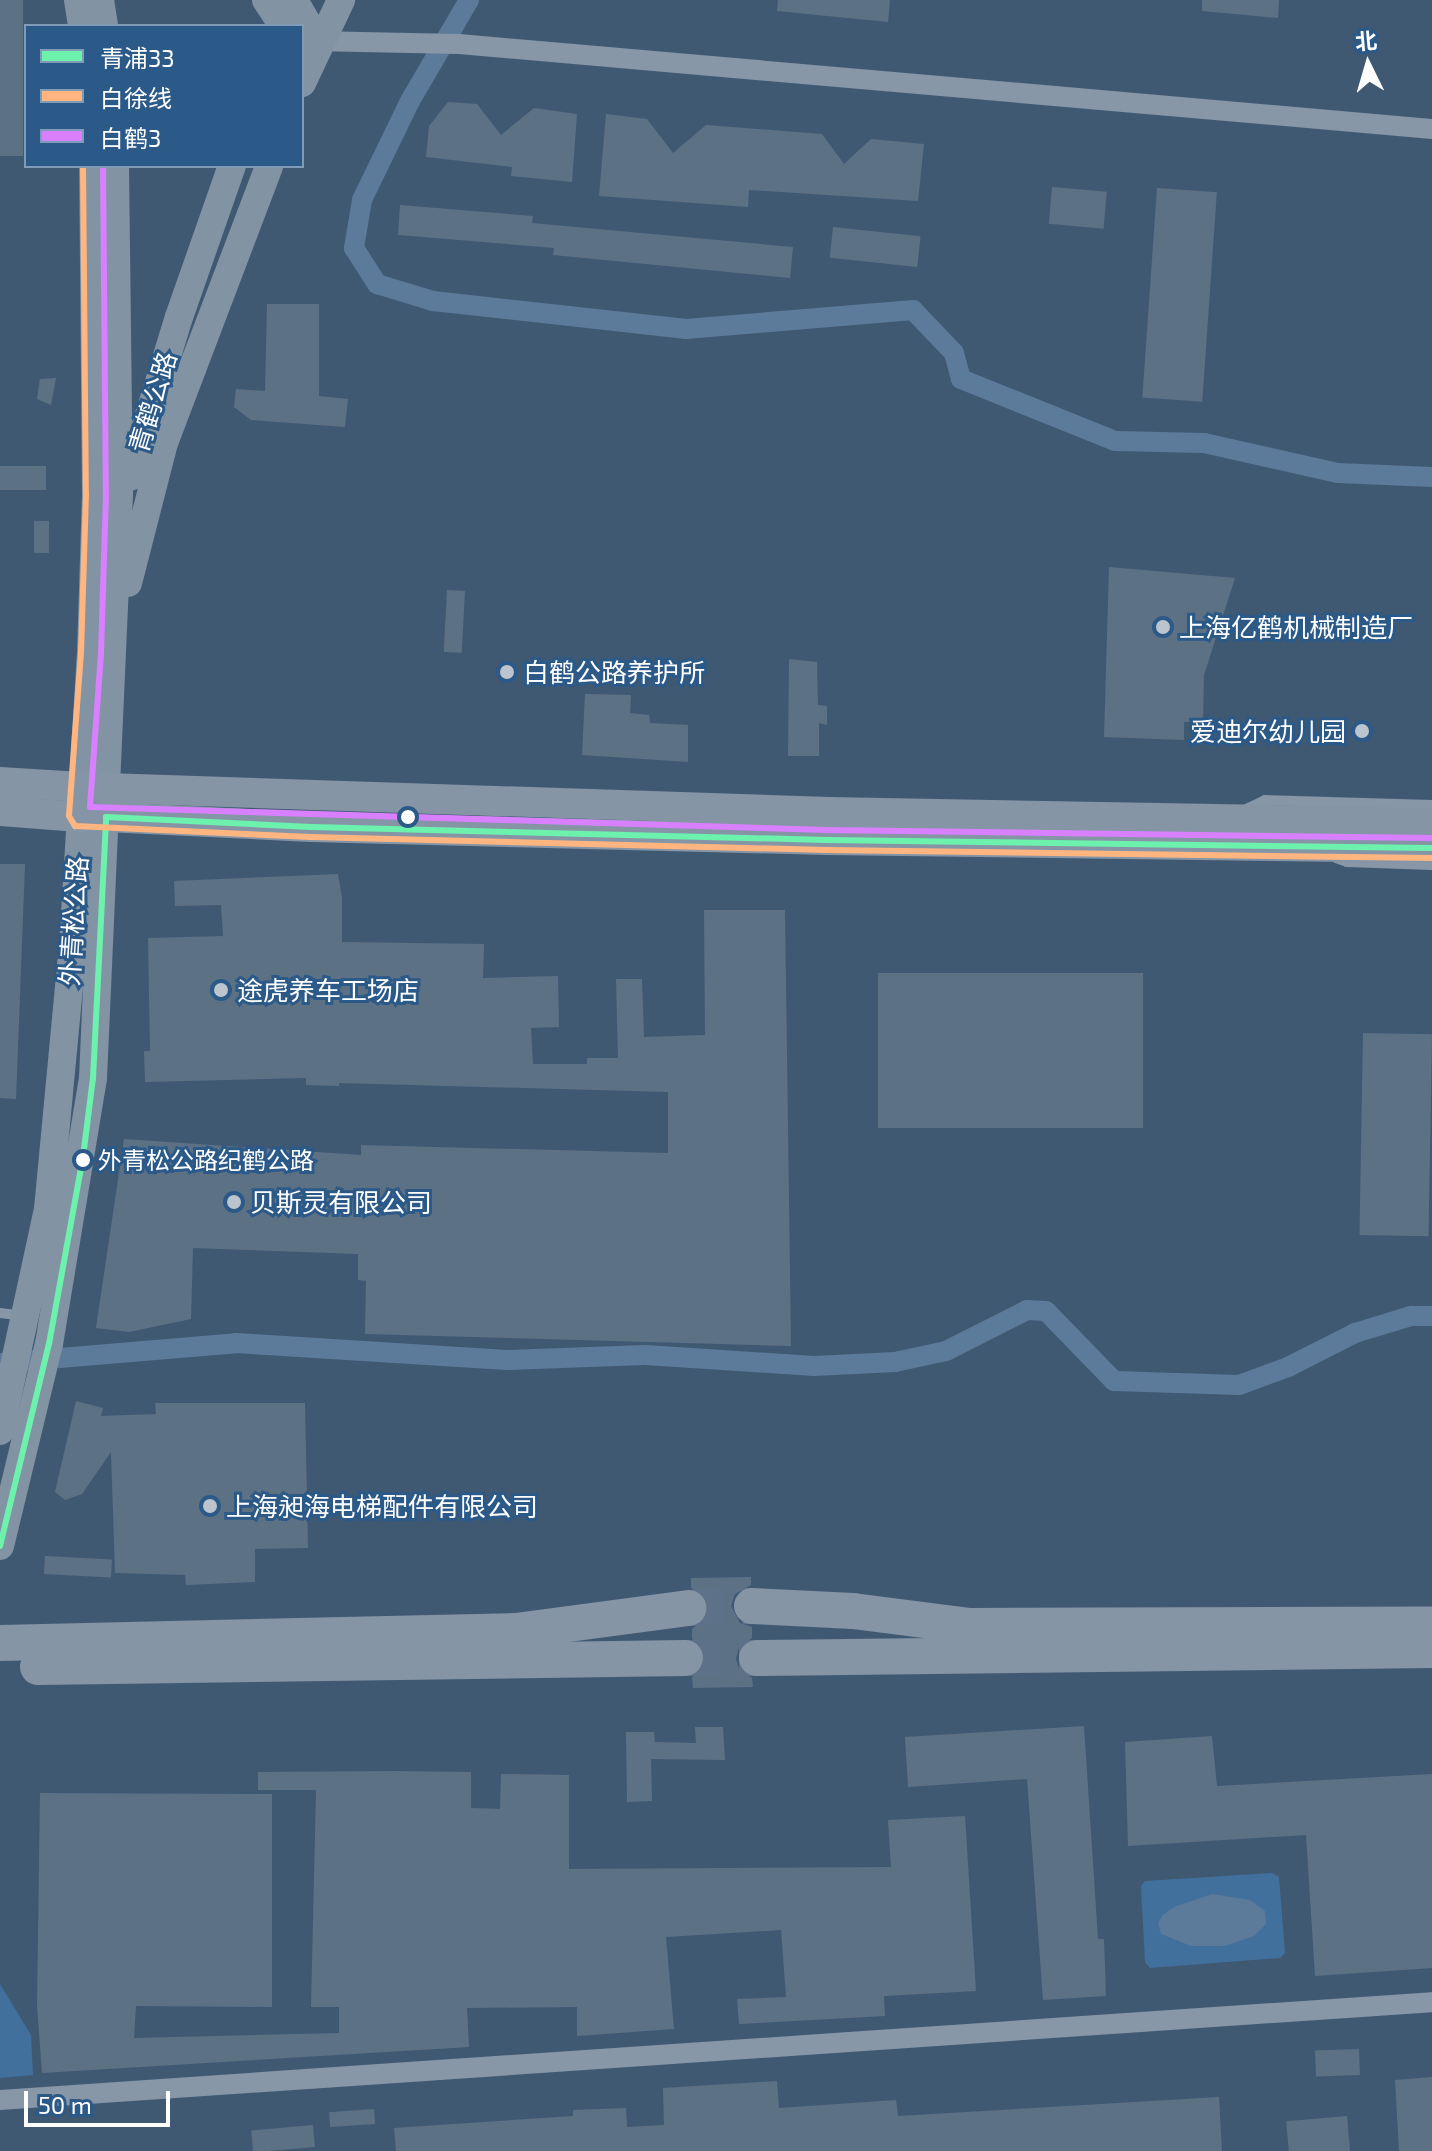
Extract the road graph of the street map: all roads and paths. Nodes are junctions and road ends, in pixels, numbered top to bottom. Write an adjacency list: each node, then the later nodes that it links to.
1 (78, 0): 6 (main road)
2 (100, 0): 7 (main road)
3 (266, 0): 5 (main road)
4 (341, 0): 5 (main road)
5 (300, 21): 8 (street)
6 (82, 24)
7 (104, 24)
8 (1432, 129)
9 (93, 168): 14 (main road, 外青松公路)
10 (115, 168): 13 (main road, 外青松公路)
11 (231, 168): 13 (main road, 青鹤公路)
12 (268, 168): 14 (main road, 青鹤公路)
13 (118, 529): 14 (main road, 外青松公路)
14 (103, 639): 16 (main road, 外青松公路)
15 (0, 782): 16 (main road)
16 (93, 802): 18 (main road); 19 (main road); 21 (main road); 24 (main road, 外青松公路)
17 (1432, 805): 19 (lane)
18 (0, 811)
19 (1225, 819): 20 (main road)
20 (1432, 823)
21 (1296, 844): 22 (main road); 23 (lane)
22 (1432, 848)
23 (1432, 865)
24 (22, 1329): 25 (main road, 外青松公路); 26 (main road, 外青松公路)
25 (2, 1424)
26 (0, 1546)
27 (752, 1606): 29 (highway)
28 (688, 1608): 30 (highway)
29 (1426, 1635): 32 (highway)
30 (0, 1643)
31 (685, 1658): 33 (highway)
32 (757, 1658)
33 (0, 1668)
34 (1432, 2002): 35 (street)
35 (0, 2100)

